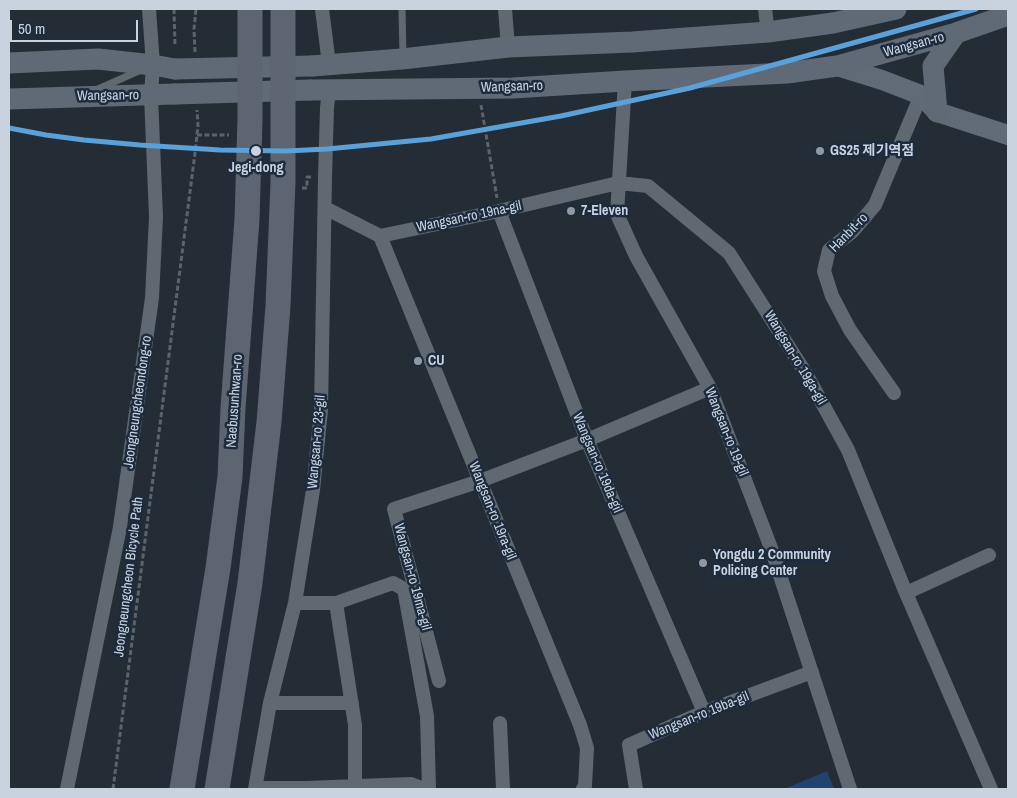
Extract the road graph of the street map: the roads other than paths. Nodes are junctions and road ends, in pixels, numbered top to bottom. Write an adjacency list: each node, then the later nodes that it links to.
1 (149, 9): 15 (street, Jeongneungcheondong-ro)
2 (250, 9): 47 (highway, Naebusunhwan-ro, bridge)
3 (282, 9): 48 (highway, bridge)
4 (322, 9): 16 (street)
5 (402, 9): 13 (lane)
6 (505, 9): 12 (street)
7 (765, 9): 10 (street)
8 (896, 9): 10 (main road)
9 (1008, 15): 11 (main road, Wangsan-ro)
10 (768, 32): 12 (main road)
11 (956, 33): 17 (main road, Wangsan-ro); 24 (main road)
12 (508, 47): 13 (main road)
13 (402, 59): 16 (main road)
14 (9, 63): 15 (main road)
15 (153, 65): 16 (main road, bridge); 19 (lane, Wangsan-ro); 21 (street, Jeongneungcheondong-ro)
16 (320, 65)
17 (837, 66): 18 (main road, Wangsan-ro); 22 (street)
18 (625, 81): 20 (main road, Wangsan-ro); 26 (street, Wangsan-ro 19-gil)
19 (81, 89)
20 (320, 90): 21 (main road, Wangsan-ro, bridge); 27 (street, Wangsan-ro 23-gil)
21 (151, 95): 23 (main road, Wangsan-ro); 46 (street, Jeongneungcheondong-ro)
22 (921, 95): 24 (street); 31 (street, Hanbit-ro)
23 (9, 100)
24 (937, 112): 25 (street)
25 (1008, 135)
26 (618, 183): 28 (street, Wangsan-ro 19na-gil); 30 (street, Wangsan-ro 19-gil); 35 (street, Wangsan-ro 19ga-gil)
27 (324, 208): 29 (street); 36 (street, Wangsan-ro 23-gil)
28 (499, 211): 29 (street, Wangsan-ro 19na-gil); 32 (street, Wangsan-ro 19da-gil)
29 (380, 236): 33 (street, Wangsan-ro 19ra-gil)
30 (710, 388): 32 (street, Wangsan-ro 19ma-gil); 38 (street, Wangsan-ro 19-gil)
31 (894, 393)
32 (587, 440): 33 (street, Wangsan-ro 19ma-gil); 42 (street, Wangsan-ro 19da-gil)
33 (480, 481): 39 (street, Wangsan-ro 19ma-gil); 52 (street, Wangsan-ro 19ra-gil)
34 (990, 555): 35 (street)
35 (906, 593): 55 (street, Wangsan-ro 19ga-gil)
36 (295, 603): 37 (street); 40 (street, Wangsan-ro 23-gil)
37 (336, 603): 41 (street); 50 (street)
38 (812, 672): 42 (street, Wangsan-ro 19ba-gil); 54 (street, Wangsan-ro 19-gil)
39 (439, 682)
40 (270, 703): 41 (street); 45 (street, Wangsan-ro 23-gil)
41 (352, 703): 44 (street)
42 (704, 712): 53 (street, Wangsan-ro 19ba-gil)
43 (500, 722): 51 (street)
44 (355, 786): 45 (street); 49 (street)
45 (255, 788)
46 (67, 789)
47 (182, 789)
48 (217, 789)
49 (424, 789)
50 (430, 789)
51 (503, 789)
52 (583, 789)
53 (636, 789)
54 (850, 789)
55 (991, 789)

